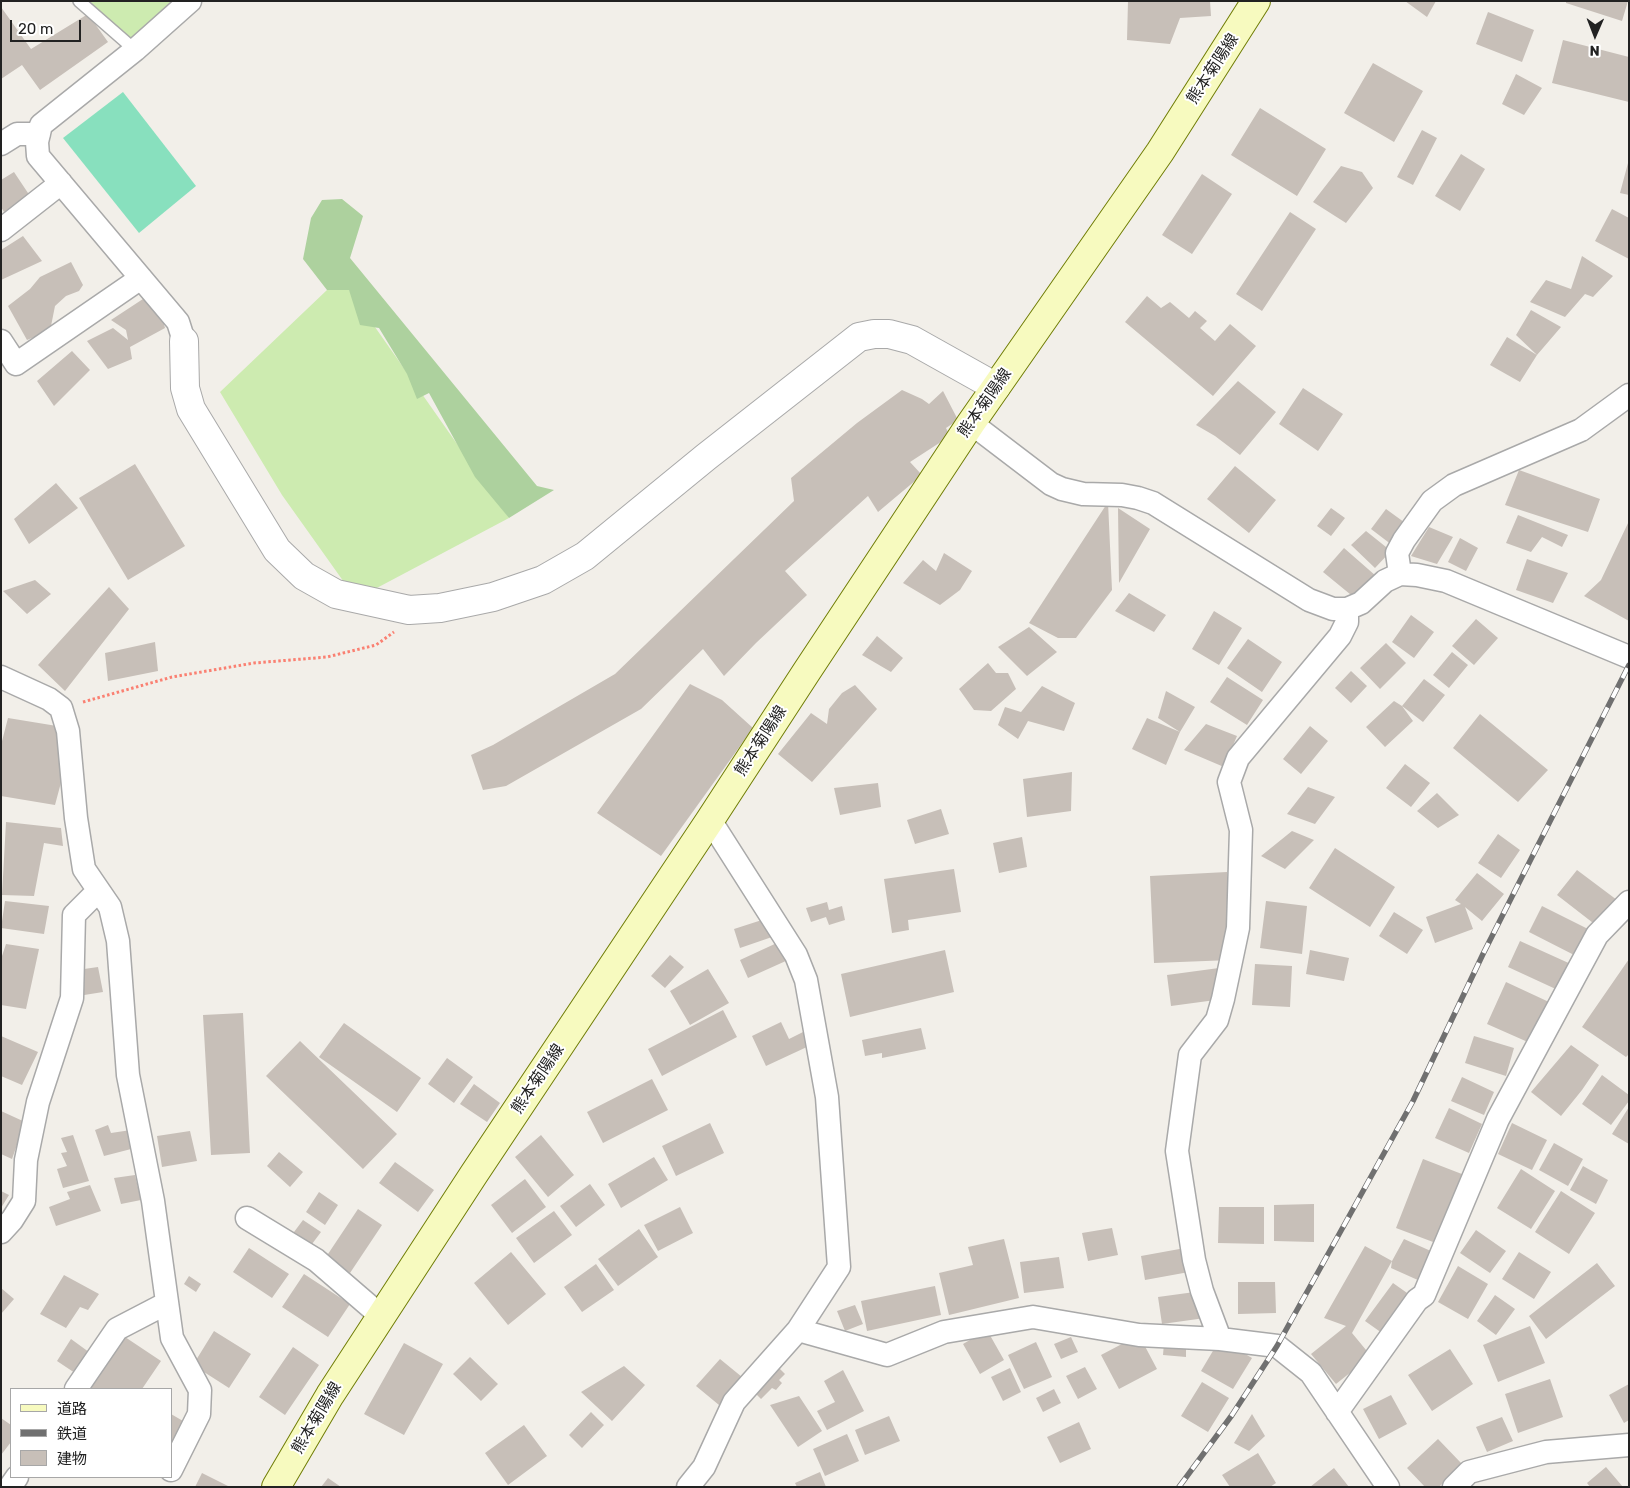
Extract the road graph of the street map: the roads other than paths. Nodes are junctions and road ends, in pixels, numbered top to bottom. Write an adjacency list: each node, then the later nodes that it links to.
1 (79, 1): 4 (lane)
2 (190, 1): 4 (street)
3 (1256, 1): 12 (main road, 熊本菊陽線)
4 (135, 50): 5 (street)
5 (39, 134): 6 (street); 7 (street)
6 (1, 144)
7 (60, 183): 8 (street); 9 (street)
8 (1, 230)
9 (141, 278): 10 (street); 11 (street)
10 (1, 341)
11 (184, 341): 12 (street)
12 (996, 387): 14 (main road, 熊本菊陽線)
13 (1629, 395): 15 (street)
14 (971, 423): 16 (street); 19 (main road, 熊本菊陽線)
15 (1400, 574): 16 (street); 17 (street)
16 (1347, 609): 27 (street)
17 (1629, 657)
18 (1, 677): 20 (street)
19 (710, 820): 25 (main road, 熊本菊陽線); 26 (street)
20 (98, 891): 23 (street); 24 (street)
21 (1629, 902): 29 (street)
22 (246, 1218): 25 (street)
23 (1, 1232)
24 (167, 1303): 28 (street); 31 (street)
25 (381, 1316): 32 (main road, 熊本菊陽線)
26 (798, 1330): 27 (street); 33 (street)
27 (1220, 1339): 29 (street)
28 (77, 1388)
29 (1337, 1412): 34 (street)
30 (1629, 1445): 35 (street)
31 (172, 1468)
32 (276, 1487)
33 (688, 1487)
34 (1388, 1487)
35 (1454, 1487)

